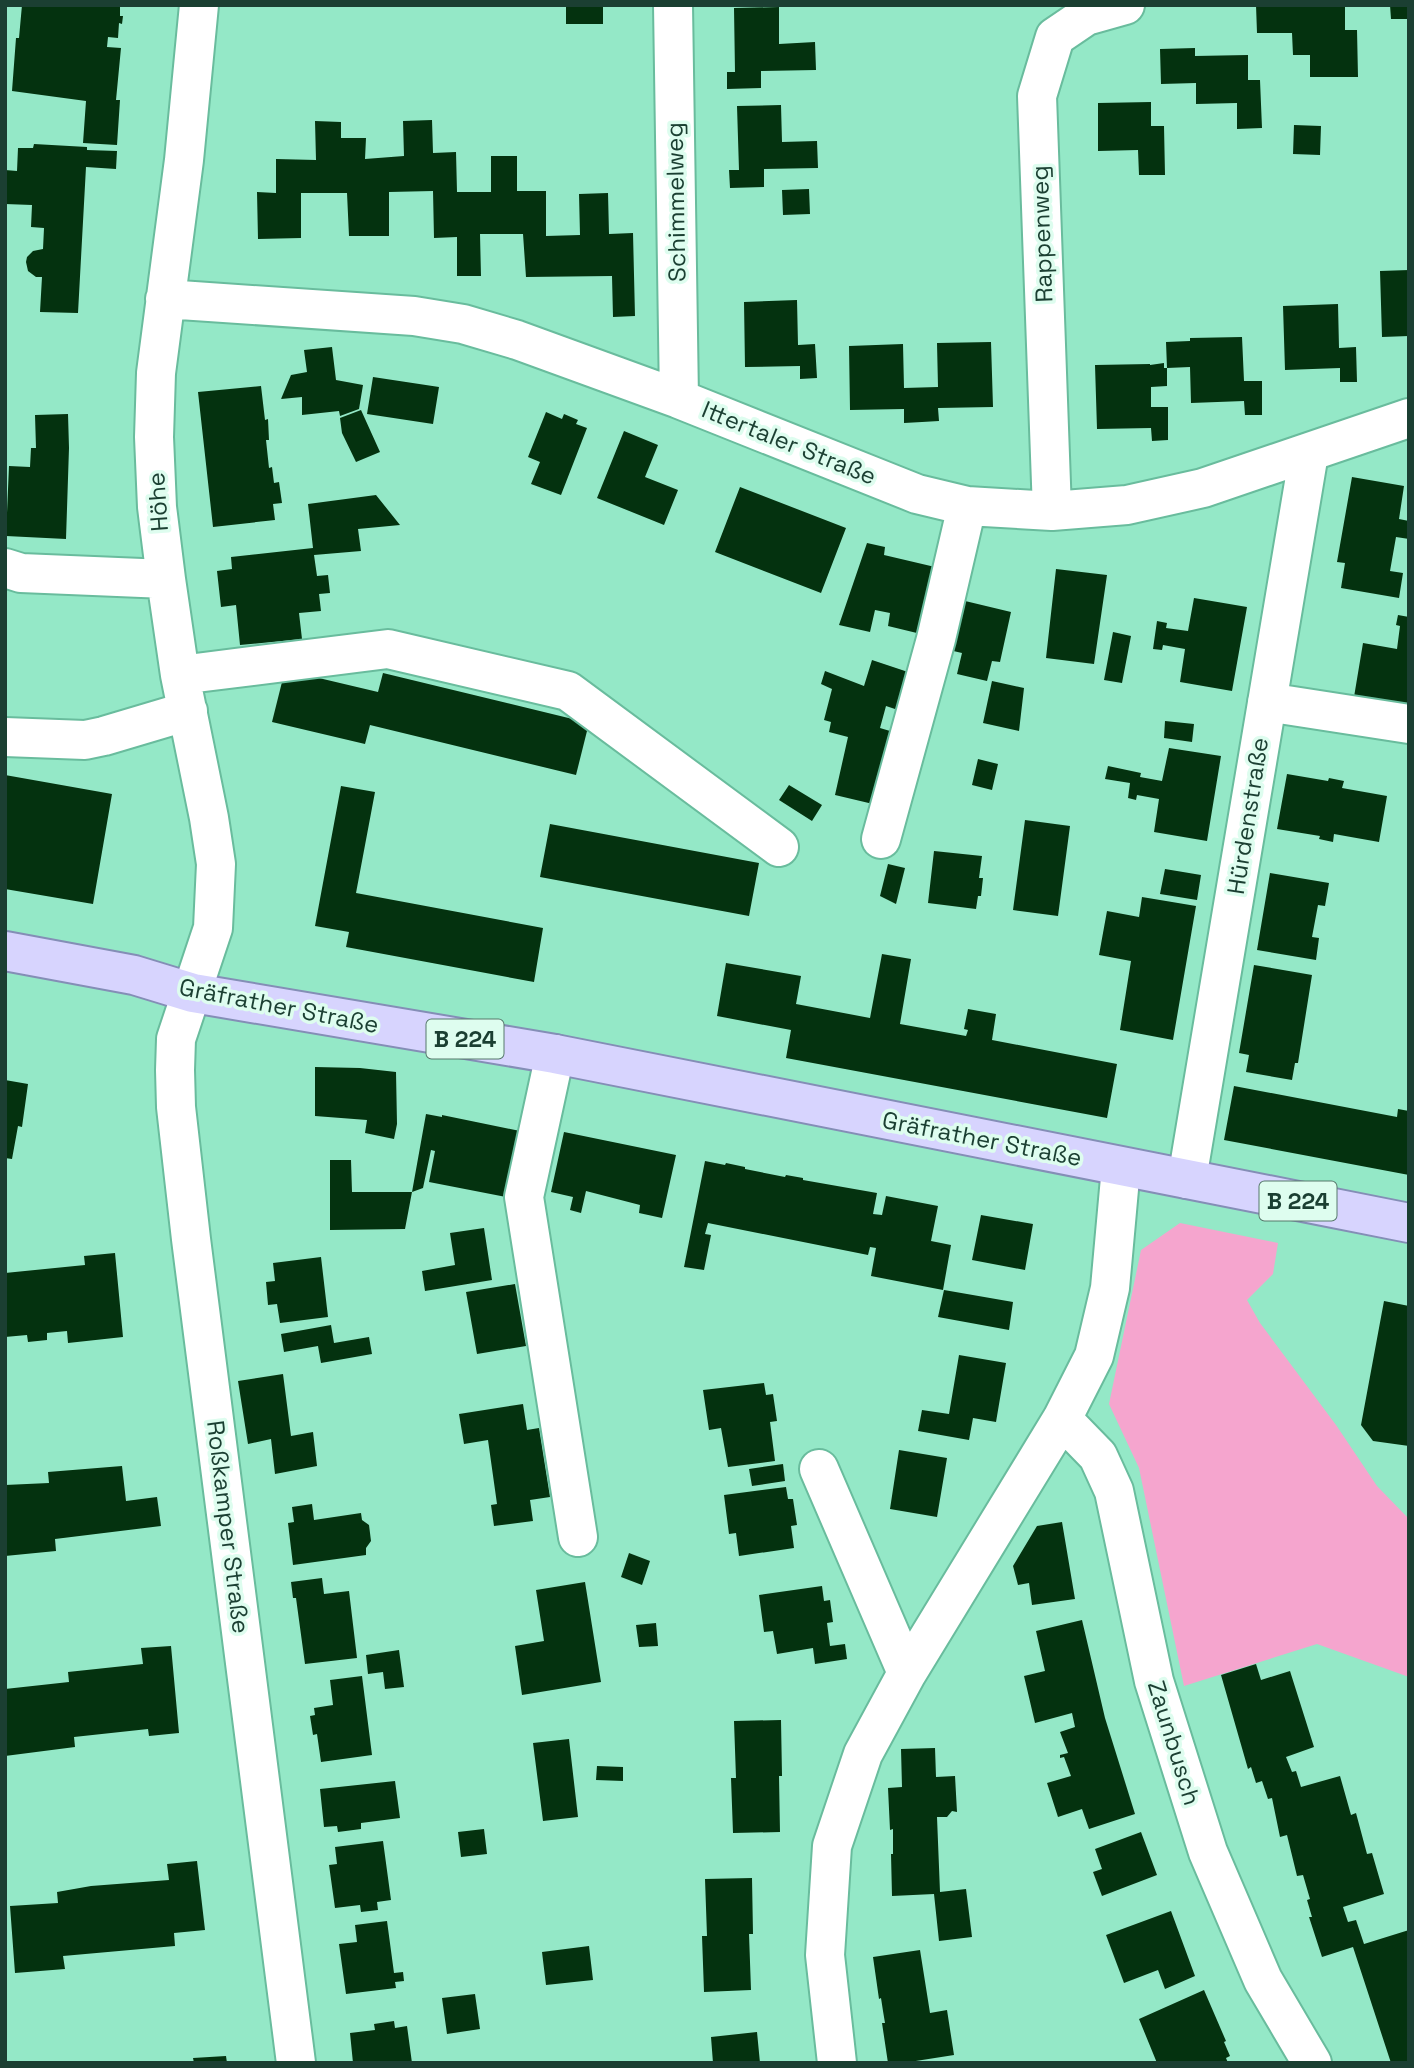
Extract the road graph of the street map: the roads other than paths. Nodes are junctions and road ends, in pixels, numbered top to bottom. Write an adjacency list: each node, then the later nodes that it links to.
1 (199, 5): 4 (street, Höhe)
2 (673, 5): 5 (street, Schimmelweg)
3 (1125, 5): 9 (street, Rappenweg)
4 (165, 299): 5 (street, Ittertaler Straße); 11 (street, Höhe)
5 (679, 398): 8 (street, Ittertaler Straße)
6 (1409, 418): 7 (street, Ittertaler Straße)
7 (1309, 453): 9 (street, Ittertaler Straße); 13 (street, Hürdenstraße)
8 (967, 506): 9 (street, Ittertaler Straße); 16 (street)
9 (1052, 511)
10 (5, 568): 11 (street)
11 (166, 579): 12 (street, Höhe)
12 (184, 693): 15 (street); 17 (street); 19 (street, Höhe)
13 (1266, 702): 14 (street); 22 (street, Hürdenstraße)
14 (1409, 724)
15 (5, 737)
16 (881, 839)
17 (779, 847)
18 (5, 951): 19 (main road, Gräfrather Straße / B 224)
19 (193, 993): 20 (main road, Gräfrather Straße / B 224); 28 (street, Roßkamper Straße)
20 (555, 1054): 21 (main road, Gräfrather Straße / B 224); 26 (street)
21 (1121, 1167): 22 (main road, Gräfrather Straße / B 224); 24 (street)
22 (1187, 1179): 23 (main road, Gräfrather Straße / B 224)
23 (1409, 1223)
24 (1062, 1419): 27 (street); 30 (street, Zaunbusch)
25 (819, 1469): 27 (street)
26 (578, 1536)
27 (907, 1673): 29 (street)
28 (296, 2063)
29 (836, 2063)
30 (1312, 2063)

